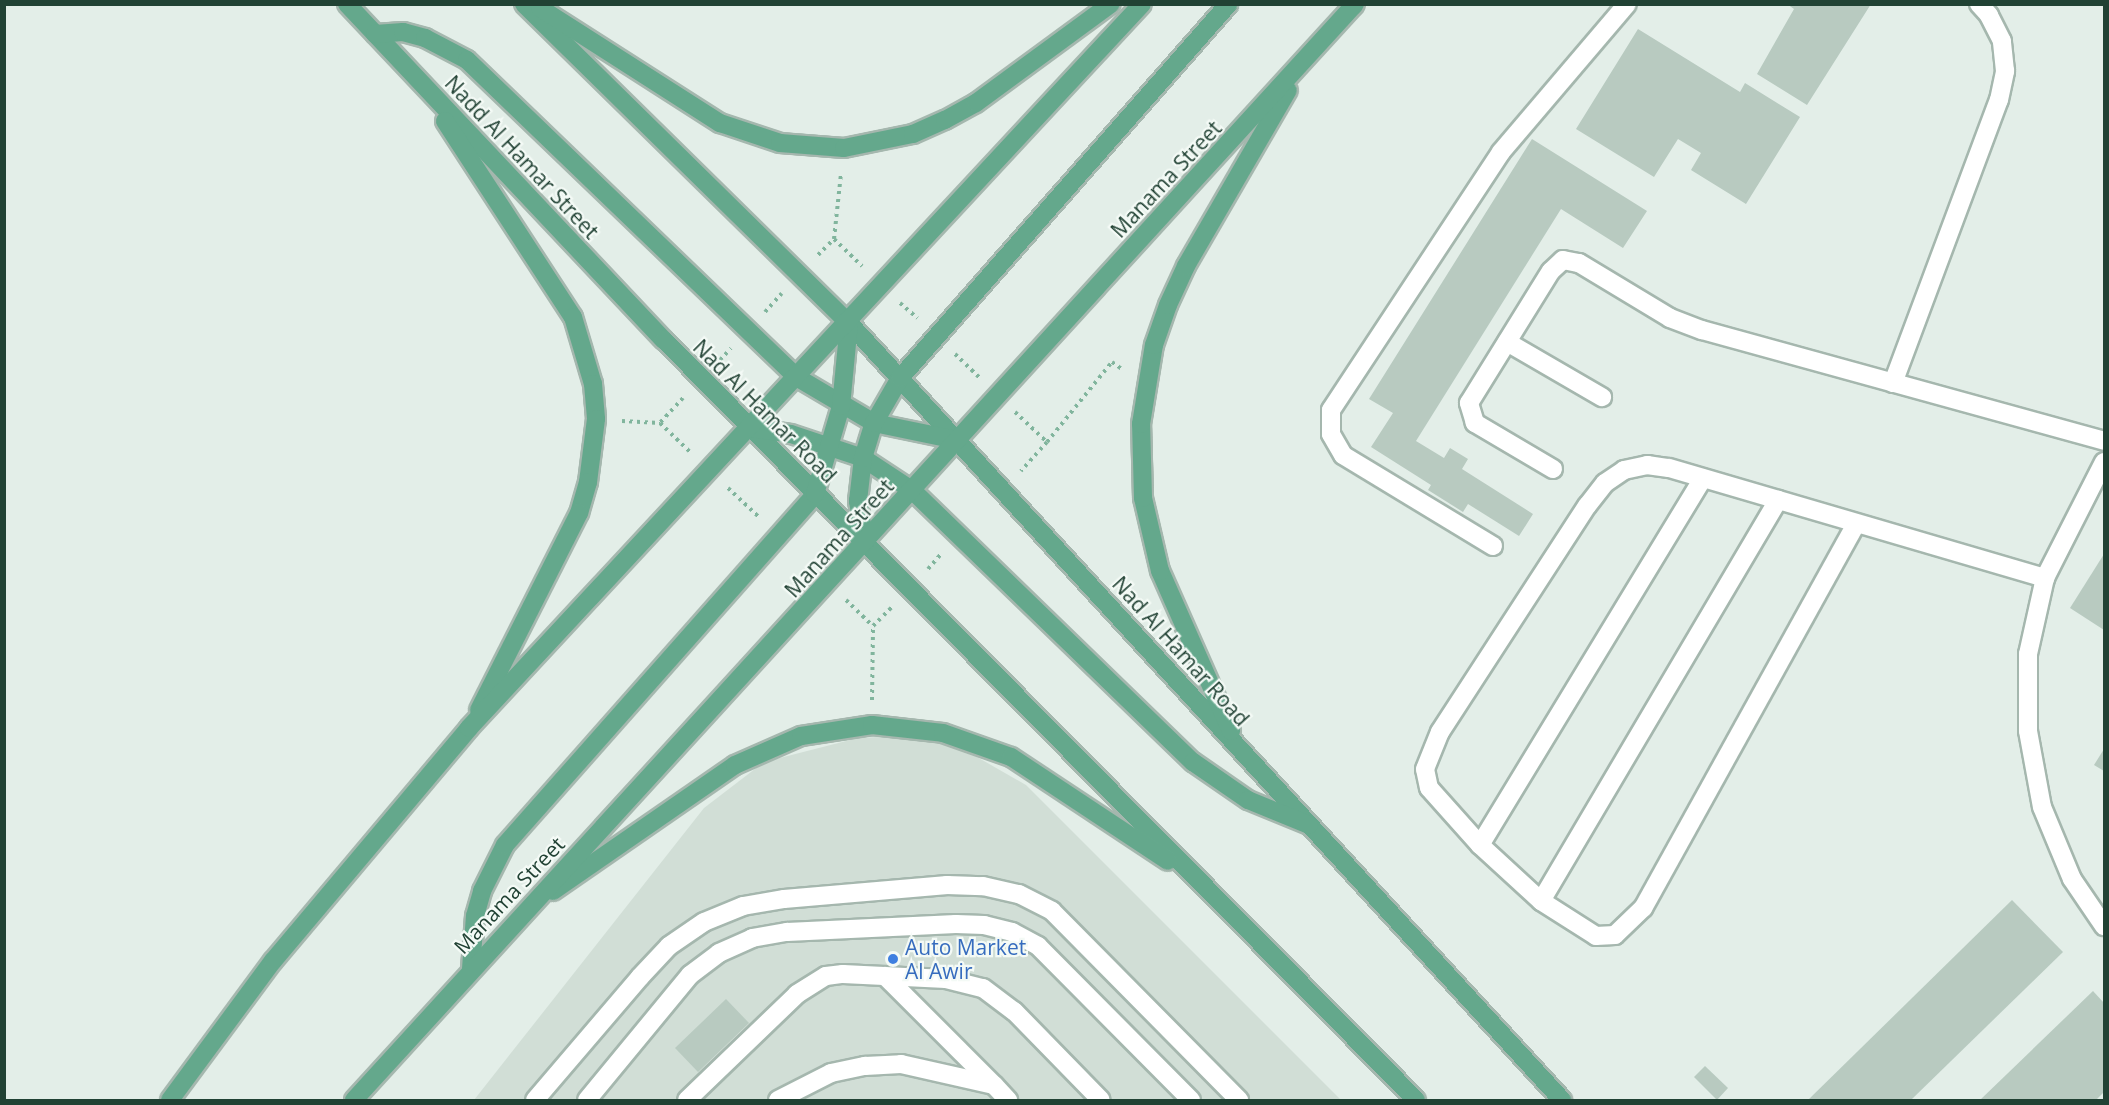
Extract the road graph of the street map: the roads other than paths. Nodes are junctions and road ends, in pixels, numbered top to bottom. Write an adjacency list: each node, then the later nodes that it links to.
1 (347, 4): 10 (main road, Nadd Al Hamar Street)
2 (524, 4): 13 (main road, Nad Al Hamar Road)
3 (534, 4): 4 (main road)
4 (1111, 4)
5 (1142, 4): 13 (main road)
6 (1228, 4): 17 (main road)
7 (1355, 4): 11 (main road, Manama Street)
8 (1627, 4): 35 (lane)
9 (1979, 4): 18 (lane)
10 (375, 34): 12 (main road, Nadd Al Hamar Street); 16 (main road)
11 (1306, 59): 23 (main road, Manama Street); 38 (main road)
12 (416, 77): 14 (main road, Nadd Al Hamar Street); 37 (main road)
13 (849, 323): 16 (main road); 17 (main road, Nad Al Hamar Road); 20 (main road)
14 (664, 340): 22 (main road, Nad Al Hamar Road)
15 (1507, 342): 18 (lane); 19 (lane); 28 (lane)
16 (798, 378): 20 (main road); 22 (main road)
17 (900, 378): 21 (main road); 23 (main road, Nad Al Hamar Road)
18 (1893, 383): 24 (lane)
19 (1602, 397)
20 (841, 406): 21 (main road); 25 (main road)
21 (874, 423): 23 (main road); 26 (main road)
22 (751, 428): 25 (main road); 31 (main road, Nad Al Hamar Road); 37 (main road)
23 (957, 440): 30 (main road, Manama Street); 38 (main road, Nad Al Hamar Road)
24 (2104, 441)
25 (832, 446): 26 (main road); 31 (main road)
26 (863, 458): 30 (main road); 34 (main road)
27 (2103, 468): 36 (lane)
28 (1552, 469)
29 (1703, 478): 32 (lane); 40 (lane); 40 (lane)
30 (913, 491): 34 (main road, Manama Street); 39 (main road)
31 (815, 494): 34 (main road, Nad Al Hamar Road); 45 (main road)
32 (1778, 500): 33 (lane); 42 (lane)
33 (1856, 524): 36 (lane); 42 (lane)
34 (865, 543): 41 (main road, Nad Al Hamar Road); 43 (main road, Manama Street)
35 (1493, 546)
36 (2044, 578): 44 (lane)
37 (469, 728): 48 (main road)
38 (1238, 746): 39 (main road, Nad Al Hamar Road)
39 (1310, 826): 59 (main road, Nad Al Hamar Road)
40 (1479, 845): 42 (lane)
41 (1202, 884): 43 (main road); 58 (main road, Nad Al Hamar Road)
42 (1541, 901)
43 (524, 911): 45 (main road, Manama Street)
44 (2104, 926)
45 (471, 969): 49 (main road, Manama Street)
46 (885, 976): 47 (lane); 52 (lane); 55 (lane)
47 (994, 1085): 53 (lane); 54 (lane)
48 (170, 1101)
49 (354, 1101)
50 (535, 1101): 57 (lane)
51 (587, 1101): 56 (lane)
52 (687, 1101)
53 (778, 1101)
54 (1008, 1101)
55 (1101, 1101)
56 (1191, 1101)
57 (1239, 1101)
58 (1416, 1101)
59 (1562, 1101)

